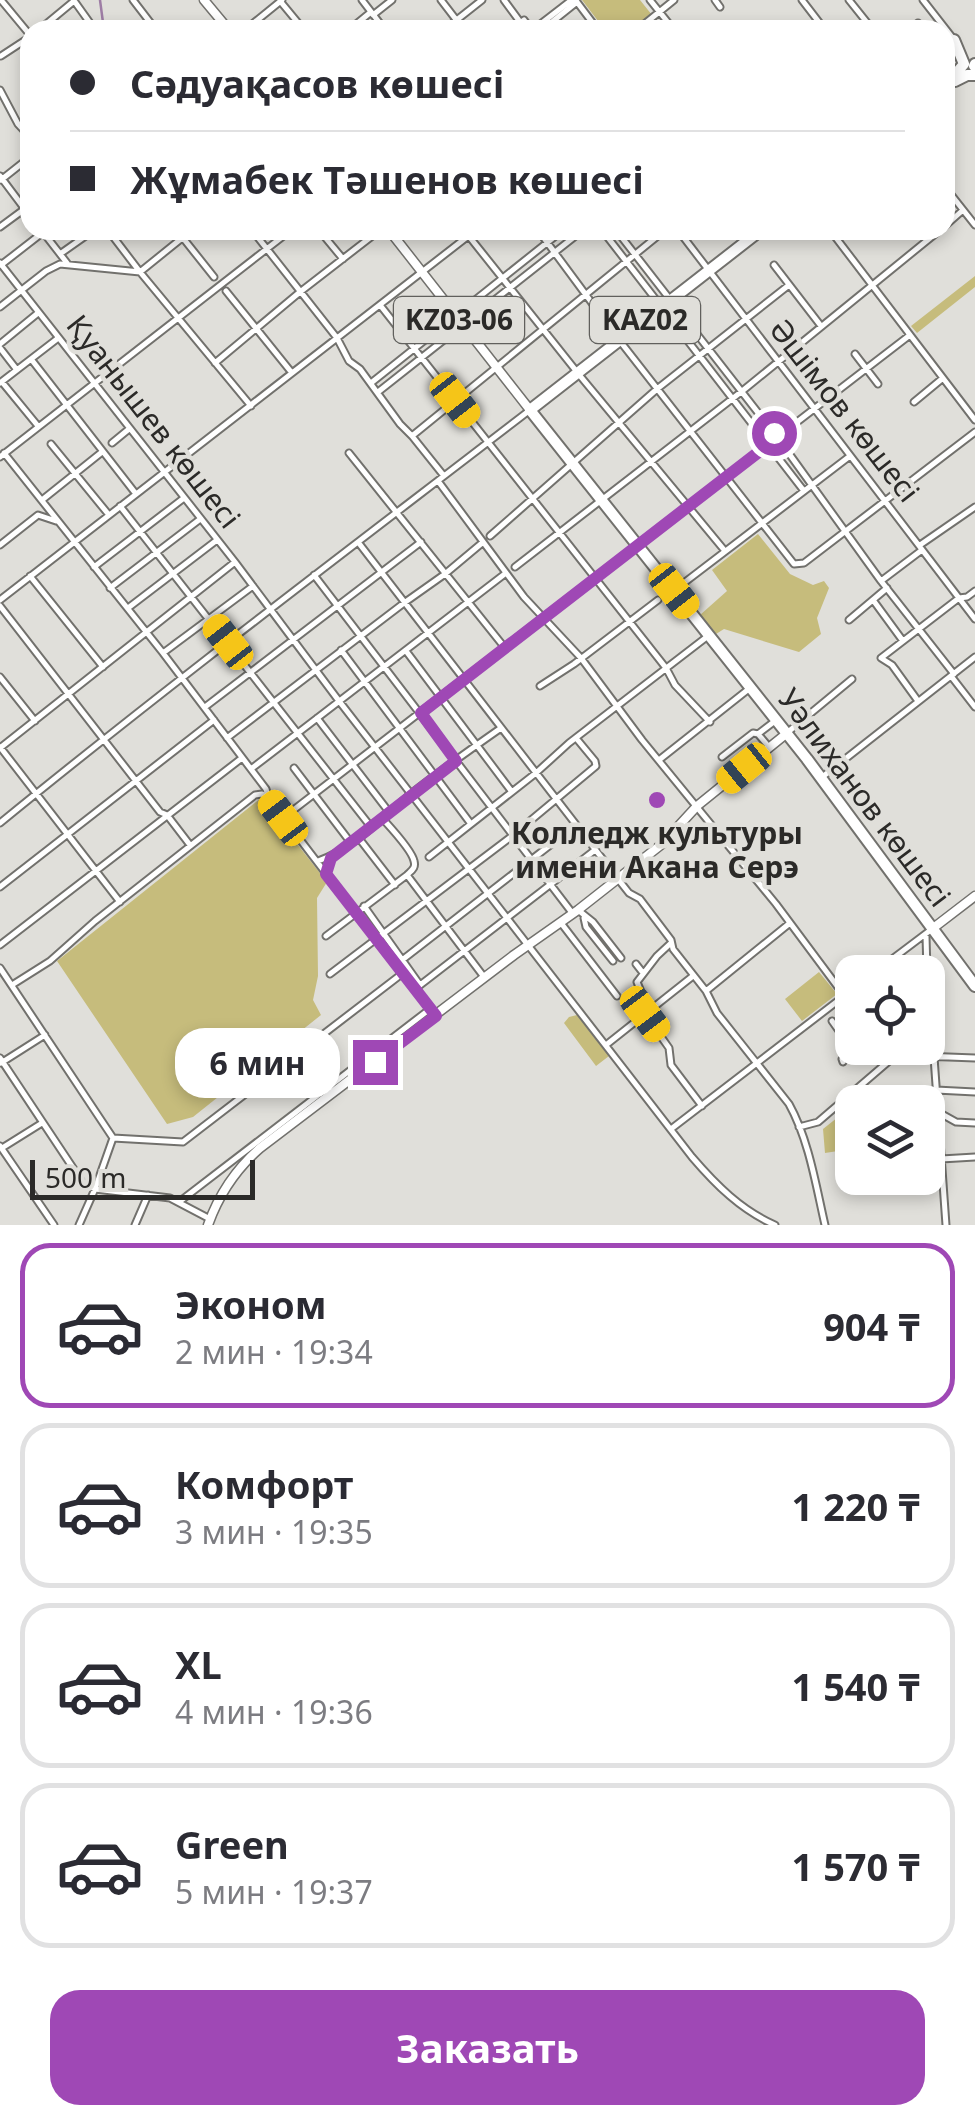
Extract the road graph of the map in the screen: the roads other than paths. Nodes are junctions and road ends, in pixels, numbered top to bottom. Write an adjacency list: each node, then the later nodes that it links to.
1 (1, 0): 33 (street)
2 (133, 0): 20 (street)
3 (204, 0): 21 (main road)
4 (280, 0): 22 (street); 23 (street)
5 (362, 0): 18 (street)
6 (392, 0): 18 (street)
7 (441, 0): 26 (street)
8 (482, 0): 26 (street)
9 (650, 0): 17 (street)
10 (674, 0): 17 (street)
11 (715, 0): 16 (street)
12 (849, 0): 31 (street)
13 (923, 0): 32 (street)
14 (74, 1): 19 (street)
15 (576, 1): 27 (street); 28 (street)
16 (720, 7)
17 (660, 12): 29 (street); 30 (street)
18 (372, 14): 24 (street); 25 (street)
19 (50, 20)
20 (148, 20)
21 (220, 20)
22 (257, 20)
23 (296, 20)
24 (363, 20)
25 (377, 20)
26 (456, 20)
27 (546, 20)
28 (554, 20)
29 (649, 20)
30 (666, 20)
31 (865, 20)
32 (939, 20)
33 (20, 24)
34 (955, 41): 39 (highway)
35 (955, 41): 40 (street)
36 (955, 42): 41 (highway)
37 (0, 43): 38 (street)
38 (4, 54)
39 (975, 56)
40 (974, 67)
41 (955, 74)
42 (0, 90): 43 (street)
43 (20, 126)
44 (1, 179): 45 (street)
45 (20, 199)
46 (955, 200): 47 (street)
47 (963, 210): 48 (street); 49 (street)
48 (955, 217)
49 (975, 226)
50 (31, 240): 79 (street)
51 (50, 240): 75 (street)
52 (80, 240): 75 (street)
53 (116, 240): 83 (street)
54 (176, 240): 83 (street)
55 (187, 240): 85 (street)
56 (260, 240): 73 (street)
57 (278, 240): 73 (street)
58 (327, 240): 77 (street)
59 (367, 240): 77 (street)
60 (396, 240): 84 (main road, KZ03-06)
61 (458, 240): 84 (street)
62 (472, 240): 86 (street)
63 (550, 240): 72 (street)
64 (570, 240): 74 (street)
65 (610, 240): 78 (street)
66 (624, 240): 76 (street)
67 (652, 240): 76 (street)
68 (686, 240): 82 (street, Әшімов көшесі)
69 (745, 240): 82 (highway, KАZ02)
70 (838, 240): 88 (street)
71 (928, 240): 88 (street)
72 (547, 242): 74 (street); 86 (street)
73 (267, 250): 92 (street); 100 (street)
74 (554, 252): 89 (street); 93 (street)
75 (60, 254): 80 (street)
76 (635, 254): 78 (street); 94 (street)
77 (343, 259): 92 (street)
78 (626, 262): 93 (street); 97 (street)
79 (0, 264): 90 (street, Қуанышев көшесі)
80 (68, 264): 83 (street); 90 (street)
81 (774, 265): 87 (street)
82 (709, 270): 94 (highway, KАZ02); 101 (street, Әшімов көшесі)
83 (140, 272): 100 (street)
84 (422, 272): 95 (street); 99 (main road, KZ03-06)
85 (214, 277)
86 (502, 278): 89 (street); 99 (street)
87 (789, 285): 101 (street); 103 (street)
88 (872, 286): 103 (street); 106 (street)
89 (509, 287): 102 (street); 104 (street)
90 (21, 290): 96 (street); 98 (street, Қуанышев көшесі)
91 (226, 291): 105 (street)
92 (300, 292): 105 (street); 108 (street)
93 (586, 294): 104 (street); 109 (street)
94 (671, 300): 97 (highway, KАZ02); 111 (street)
95 (380, 305): 108 (street); 112 (street)
96 (0, 307)
97 (661, 308): 109 (highway, KАZ02); 114 (street)
98 (38, 314): 107 (street, Қуанышев көшесі); 110 (street)
99 (456, 316): 102 (main road, KZ03-06); 112 (street)
100 (178, 318): 118 (street); 127 (street)
101 (745, 319): 111 (street); 117 (street, Әшімов көшесі)
102 (463, 324): 115 (street); 119 (main road, KZ03-06)
103 (822, 327): 117 (street)
104 (542, 328): 119 (street); 123 (street)
105 (256, 329): 118 (street); 122 (street)
106 (910, 335): 120 (street); 124 (street)
107 (58, 338): 116 (street); 127 (street, Қуанышев көшесі)
108 (336, 338): 122 (street); 126 (street)
109 (620, 341): 123 (highway, KАZ02); 129 (street)
110 (0, 346): 121 (street)
111 (708, 348): 114 (street); 131 (street)
112 (414, 349): 115 (street); 126 (street)
113 (855, 354): 120 (street)
114 (698, 356): 129 (street); 133 (street)
115 (420, 357): 130 (street); 132 (street)
116 (31, 359): 121 (street); 135 (street)
117 (778, 362): 131 (street); 137 (street, Әшімов көшесі)
118 (215, 363): 136 (street)
119 (496, 366): 132 (street); 138 (main road, KZ03-06)
120 (866, 369): 128 (street); 137 (street)
121 (17, 370): 125 (street)
122 (292, 373): 136 (street)
123 (577, 373): 138 (highway, KАZ02); 140 (street)
124 (943, 378): 134 (street); 139 (street)
125 (1, 382): 141 (street)
126 (371, 382): 130 (street)
127 (93, 383): 135 (street); 142 (street, Қуанышев көшесі)
128 (878, 384)
129 (657, 389): 140 (street); 143 (street)
130 (378, 392): 145 (street)
131 (741, 392): 133 (street); 146 (street)
132 (455, 400): 145 (street); 147 (street)
133 (731, 400): 143 (street); 150 (street)
134 (914, 402)
135 (66, 405): 141 (street); 151 (street)
136 (251, 406): 157 (street)
137 (814, 408): 146 (street); 154 (street, Әшімов көшесі)
138 (530, 410): 147 (street); 156 (highway)
139 (975, 420)
140 (618, 422): 155 (street); 156 (street)
141 (38, 426): 153 (street)
142 (129, 429): 149 (street); 157 (street, Қуанышев көшесі)
143 (690, 431): 155 (street); 159 (street)
144 (975, 432): 168 (street)
145 (412, 436): 160 (street)
146 (778, 437): 150 (street); 161 (street)
147 (488, 442): 160 (street); 165 (street)
148 (51, 444): 158 (street)
149 (112, 444)
150 (767, 445): 159 (street); 162 (street)
151 (102, 452): 158 (street); 163 (street)
152 (349, 453): 172 (street)
153 (2, 455): 166 (street)
154 (850, 455): 161 (street); 168 (street, Әшімов көшесі)
155 (651, 461): 167 (street); 170 (street)
156 (572, 464): 165 (street); 167 (highway)
157 (164, 472): 163 (street); 164 (street, Қуанышев көшесі)
158 (75, 474): 166 (street); 173 (street)
159 (726, 477): 170 (street); 176 (street)
160 (441, 479): 172 (street); 185 (street)
161 (813, 484): 162 (street); 177 (street)
162 (804, 491): 176 (street)
163 (136, 494): 169 (street)
164 (184, 498): 174 (street, Қуанышев көшесі); 178 (street)
165 (532, 498): 179 (street); 180 (street)
166 (41, 500): 175 (street)
167 (601, 500): 179 (street); 187 (highway)
168 (886, 502): 177 (street); 188 (street, Әшімов көшесі)
169 (120, 506): 173 (street); 178 (street)
170 (689, 506): 187 (street); 189 (street)
171 (975, 507): 188 (street)
172 (398, 512): 182 (street); 183 (street)
173 (109, 515): 184 (street)
174 (200, 519): 181 (street, Қуанышев көшесі); 190 (street)
175 (58, 521): 184 (street); 186 (street)
176 (762, 524): 177 (street); 189 (street)
177 (846, 531): 201 (street)
178 (140, 532): 190 (street); 193 (street)
179 (559, 533): 192 (street); 200 (street)
180 (490, 536)
181 (217, 540): 191 (street, Қуанышев көшесі); 194 (street)
182 (358, 542): 195 (street); 198 (street)
183 (421, 542): 195 (street); 197 (street)
184 (74, 543): 193 (street); 199 (street)
185 (482, 543): 196 (street); 197 (street)
186 (0, 545)
187 (637, 545): 200 (street); 205 (highway)
188 (921, 548): 201 (street); 208 (street, Әшімов көшесі)
189 (726, 551): 205 (street)
190 (157, 552): 194 (street); 203 (street)
191 (235, 562): 202 (street, Қуанышев көшесі); 207 (street)
192 (515, 567)
193 (94, 568): 203 (street)
194 (173, 573): 207 (street); 215 (street)
195 (380, 573): 212 (street); 214 (street)
196 (506, 573): 213 (street); 217 (street)
197 (445, 574): 212 (street); 213 (street)
198 (314, 575): 214 (street); 216 (street)
199 (30, 576): 211 (street); 237 (street)
200 (594, 579): 217 (street); 222 (street)
201 (882, 581): 204 (street)
202 (253, 586): 216 (street, Қуанышев көшесі); 218 (street)
203 (110, 588): 215 (street)
204 (887, 588): 210 (street); 223 (street)
205 (674, 591): 219 (highway)
206 (975, 591): 208 (street)
207 (192, 596): 218 (street); 224 (street)
208 (959, 598): 220 (street, Әшімов көшесі); 223 (street)
209 (658, 600): 222 (street)
210 (872, 600): 221 (street); 229 (street)
211 (0, 603): 250 (street)
212 (404, 603): 225 (street); 226 (street)
213 (468, 603): 225 (street); 231 (street)
214 (337, 605): 226 (street); 228 (street)
215 (127, 608): 224 (street)
216 (270, 608): 228 (street, Қуанышев көшесі); 230 (street)
217 (545, 617): 231 (street); 236 (street)
218 (209, 618): 230 (street); 234 (street)
219 (694, 618): 227 (highway); 268 (highway)
220 (975, 619)
221 (850, 620)
222 (629, 622): 236 (street); 239 (street)
223 (919, 630): 229 (street); 242 (street)
224 (146, 632): 234 (street); 237 (street)
225 (428, 634): 233 (street); 246 (street)
226 (360, 636): 232 (street); 238 (street)
227 (708, 636): 239 (street); 249 (highway, Уәлиханов көшесі)
228 (292, 639): 240 (street, Қуанышев көшесі); 241 (street)
229 (904, 641): 253 (street)
230 (228, 642): 241 (street); 244 (street)
231 (505, 648): 246 (street)
232 (341, 650): 240 (street); 247 (street)
233 (406, 651): 238 (street); 251 (street)
234 (163, 652): 244 (street)
235 (975, 656): 242 (street)
236 (581, 658): 248 (street); 255 (street)
237 (103, 667): 250 (street)
238 (385, 667): 247 (street); 258 (street)
239 (666, 668): 255 (street); 263 (street)
240 (315, 670): 252 (street, Қуанышев көшесі); 254 (street)
241 (251, 671): 254 (street); 257 (street)
242 (952, 675): 253 (street); 256 (street)
243 (0, 677): 261 (street)
244 (181, 678): 257 (street); 269 (street)
245 (852, 679): 268 (street)
246 (464, 680): 251 (street); 264 (street)
247 (364, 682): 252 (street); 265 (street)
248 (540, 686)
249 (750, 688): 262 (highway, Уәлиханов көшесі); 263 (street)
250 (68, 694): 261 (street); 269 (street)
251 (440, 698): 258 (street); 272 (street)
252 (339, 701): 259 (street); 274 (street, Қуанышев көшесі)
253 (918, 701): 286 (street)
254 (273, 702): 266 (street); 271 (street)
255 (618, 706): 270 (street); 278 (street)
256 (975, 707)
257 (204, 708): 260 (street)
258 (421, 713): 265 (street); 279 (street)
259 (317, 718): 266 (street); 281 (street)
260 (214, 720): 271 (street); 287 (street)
261 (35, 721): 273 (street)
262 (775, 721): 267 (street); 268 (highway, Уәлиханов көшесі)
263 (710, 722): 278 (street)
264 (500, 728): 272 (street); 284 (street)
265 (399, 730): 274 (street); 285 (street)
266 (297, 733): 282 (street); 288 (street)
267 (758, 734): 275 (street); 276 (street)
268 (786, 734): 275 (main road); 286 (highway, Уәлиханов көшесі)
269 (104, 738): 287 (street); 290 (street)
270 (576, 738): 284 (street); 294 (street)
271 (228, 740): 277 (street); 280 (street)
272 (476, 746): 279 (street); 289 (street)
273 (0, 748): 290 (street)
274 (376, 748): 281 (street); 291 (street, Қуанышев көшесі)
275 (769, 748): 295 (main road)
276 (722, 757)
277 (242, 758): 280 (street); 282 (street)
278 (660, 760): 295 (street)
279 (456, 761): 285 (street); 296 (street)
280 (236, 763): 282 (street); 298 (street)
281 (353, 765): 288 (street); 297 (street)
282 (249, 767): 293 (street)
283 (294, 768): 292 (street)
284 (536, 774): 289 (street); 294 (street)
285 (435, 777): 291 (street); 302 (street)
286 (821, 778): 335 (highway, Уәлиханов көшесі)
287 (136, 780): 298 (street); 305 (street)
288 (334, 780): 292 (street); 304 (street)
289 (512, 792): 296 (street)
290 (36, 793): 301 (street); 305 (street)
291 (411, 794): 297 (street); 308 (street, Қуанышев көшесі)
292 (314, 795): 299 (street); 309 (street)
293 (268, 799): 299 (street); 310 (street)
294 (556, 799): 303 (street); 306 (street)
295 (698, 806): 320 (main road); 332 (street)
296 (491, 809): 302 (street); 306 (street)
297 (389, 812): 300 (street)
298 (166, 815): 310 (street); 317 (street)
299 (283, 818): 315 (street)
300 (382, 818): 304 (street); 319 (street)
301 (0, 823)
302 (471, 824): 308 (street)
303 (576, 825): 311 (street); 314 (street)
304 (370, 827): 307 (street)
305 (68, 834): 317 (street); 323 (street)
306 (512, 836): 314 (street); 316 (street)
307 (358, 837): 309 (street); 322 (street)
308 (449, 841): 312 (street); 316 (street, Қуанышев көшесі)
309 (351, 843): 313 (street)
310 (190, 845): 327 (street)
311 (595, 850): 320 (street); 321 (street)
312 (428, 857)
313 (331, 858): 315 (street); 318 (street)
314 (531, 860): 321 (street); 324 (street)
315 (317, 862): 318 (street)
316 (468, 867): 324 (street, Қуанышев көшесі); 326 (street)
317 (96, 870): 327 (street); 339 (street)
318 (326, 874): 329 (street)
319 (407, 876): 322 (street); 326 (street)
320 (618, 879): 330 (main road); 338 (street)
321 (550, 884): 330 (street); 331 (street)
322 (395, 885): 328 (street)
323 (0, 886)
324 (488, 892): 331 (street, Қуанышев көшесі); 334 (street)
325 (975, 896): 335 (main road)
326 (427, 901): 334 (street); 337 (street)
327 (120, 902): 354 (street)
328 (364, 906): 329 (street); 337 (street)
329 (356, 912): 336 (street); 337 (street)
330 (578, 913): 333 (main road); 344 (street)
331 (506, 917): 340 (street, Қуанышев көшесі); 341 (street)
332 (790, 923): 353 (street); 357 (street)
333 (560, 924): 340 (main road); 358 (street)
334 (446, 926): 341 (street); 345 (street)
335 (929, 932): 342 (street); 343 (street); 355 (highway, Уәлиханов көшесі)
336 (326, 936)
337 (380, 936): 345 (street); 350 (street)
338 (671, 940): 349 (street); 351 (street)
339 (0, 945)
340 (528, 946): 352 (main road); 365 (street, Қуанышев көшесі)
341 (464, 951): 352 (street); 356 (street)
342 (899, 955)
343 (928, 955)
344 (617, 959)
345 (399, 962): 348 (street); 356 (street)
346 (636, 964): 349 (street)
347 (0, 968): 354 (street)
348 (403, 973): 356 (street); 367 (street)
349 (643, 973): 360 (street)
350 (330, 974)
351 (693, 976): 357 (street); 360 (street)
352 (485, 977): 361 (main road)
353 (835, 984)
354 (12, 985): 364 (street)
355 (975, 986)
356 (418, 987): 361 (street)
357 (706, 991): 370 (street)
358 (616, 996)
359 (835, 1003): 370 (street)
360 (647, 1012): 365 (street); 375 (street)
361 (433, 1013): 374 (main road)
362 (832, 1021): 363 (street)
363 (835, 1025)
364 (45, 1035): 369 (street); 381 (street)
365 (606, 1045): 379 (street, Қуанышев көшесі)
366 (945, 1057): 368 (street)
367 (292, 1058): 374 (street); 381 (street)
368 (975, 1058)
369 (1, 1061): 378 (street)
370 (758, 1063): 375 (street); 380 (street)
371 (885, 1065): 380 (street)
372 (945, 1090): 373 (street)
373 (975, 1092)
374 (326, 1093): 390 (street); 391 (main road)
375 (702, 1106): 379 (street)
376 (945, 1116): 377 (street)
377 (975, 1123)
378 (42, 1124): 382 (street); 387 (street)
379 (671, 1128): 395 (street, Қуанышев көшесі)
380 (799, 1128): 396 (street)
381 (113, 1138): 387 (street)
382 (1, 1148): 383 (street)
383 (6, 1156): 386 (street); 392 (street)
384 (975, 1157): 385 (street)
385 (945, 1159)
386 (0, 1162)
387 (95, 1189): 388 (street); 393 (street)
388 (148, 1195): 390 (street); 394 (street)
389 (944, 1195): 397 (street)
390 (179, 1202): 391 (street)
391 (209, 1222)
392 (54, 1225)
393 (80, 1225)
394 (135, 1225)
395 (775, 1225)
396 (825, 1225)
397 (946, 1225)

